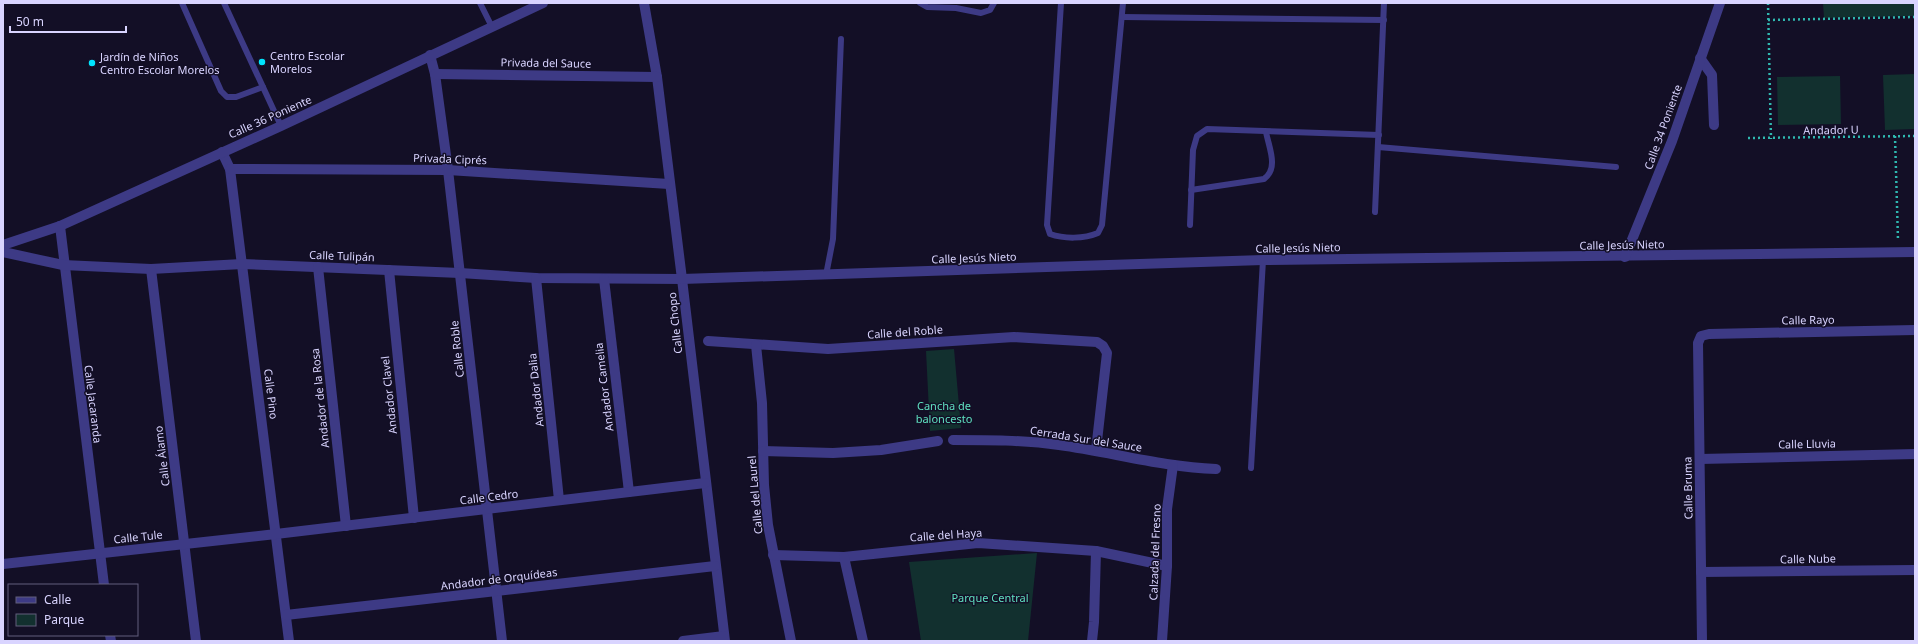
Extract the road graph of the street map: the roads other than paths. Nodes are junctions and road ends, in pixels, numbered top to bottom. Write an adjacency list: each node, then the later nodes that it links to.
1 (182, 3): 21 (lane)
2 (224, 3): 21 (lane)
3 (480, 3): 15 (lane)
4 (543, 3): 15 (street, Calle 36 Poniente)
5 (644, 3): 20 (street, Calle Chopo)
6 (920, 3): 12 (lane)
7 (994, 3): 12 (lane)
8 (1060, 3): 13 (lane)
9 (1122, 3): 13 (lane)
10 (1384, 3): 14 (lane)
11 (1720, 3): 18 (street, Calle 34 Poniente)
12 (956, 6)
13 (1122, 17): 14 (lane)
14 (1384, 20): 25 (lane)
15 (492, 27): 17 (street, Calle 36 Poniente)
16 (841, 39): 47 (lane)
17 (430, 56): 19 (street, Calle Roble); 23 (street, Calle 36 Poniente)
18 (1700, 58): 22 (street); 39 (street, Calle 34 Poniente)
19 (435, 74): 20 (street, Privada del Sauce); 30 (street, Calle Roble)
20 (657, 77): 31 (street, Calle Chopo)
21 (263, 87): 23 (lane)
22 (1714, 125)
23 (281, 126): 27 (street, Calle 36 Poniente)
24 (1266, 132): 25 (lane); 32 (lane); 32 (lane)
25 (1379, 135): 26 (lane)
26 (1378, 147): 28 (lane); 33 (lane)
27 (222, 152): 29 (street, Calle Pino); 35 (street, Calle 36 Poniente)
28 (1616, 167)
29 (230, 169): 30 (street, Privada Ciprés); 41 (street, Calle Pino)
30 (448, 170): 31 (street, Privada Ciprés); 46 (street, Calle Roble)
31 (669, 184): 50 (street, Calle Chopo)
32 (1191, 190): 34 (lane)
33 (1375, 212)
34 (1190, 225)
35 (60, 226): 36 (street, Calle 36 Poniente); 42 (street, Calle Jacaranda)
36 (3, 245)
37 (3, 252): 42 (street, Calle Tulipán)
38 (1915, 252): 39 (street, Calle Jesús Nieto)
39 (1625, 257): 40 (street, Calle Jesús Nieto)
40 (1264, 260): 47 (street, Calle Jesús Nieto); 62 (lane)
41 (242, 264): 43 (street, Calle Tulipán); 44 (street, Calle Tulipán); 70 (street, Calle Pino)
42 (64, 266): 44 (street, Calle Tulipán); 73 (street, Calle Jacaranda)
43 (318, 267): 45 (street, Calle Tulipán); 69 (street, Andador de la Rosa)
44 (151, 269): 71 (street, Calle Álamo)
45 (389, 270): 46 (street, Calle Tulipán); 68 (street, Andador Clavel)
46 (460, 273): 48 (street, Calle Tulipán); 67 (street, Calle Roble)
47 (826, 275): 50 (street, Calle Jesús Nieto)
48 (536, 278): 49 (street, Calle Tulipán); 66 (street, Andador Dalia)
49 (604, 279): 50 (street, Calle Tulipán); 65 (street, Andador Camelia)
50 (682, 280): 64 (street, Calle Chopo)
51 (1915, 330): 52 (street, Calle Rayo)
52 (1701, 336): 60 (street, Calle Bruma)
53 (708, 341): 54 (street, Calle del Roble)
54 (756, 345): 57 (street, Calle del Roble); 58 (street, Calle del Laurel)
55 (953, 440): 57 (street, Cerrada Sur del Sauce)
56 (938, 441): 58 (street)
57 (1096, 450): 61 (street, Cerrada Sur del Sauce)
58 (763, 451): 74 (street, Calle del Laurel)
59 (1915, 454): 60 (street, Calle Lluvia)
60 (1700, 459): 80 (street, Calle Bruma)
61 (1173, 465): 63 (street, Cerrada Sur del Sauce); 78 (street, Calzada del Fresno)
62 (1251, 468)
63 (1216, 469)
64 (705, 483): 65 (street, Calle Cedro); 77 (street, Calle Chopo)
65 (629, 492): 66 (street, Calle Cedro)
66 (559, 500): 67 (street, Calle Cedro)
67 (486, 509): 68 (street, Calle Cedro); 82 (street, Calle Roble)
68 (414, 518): 69 (street, Calle Cedro)
69 (346, 526): 70 (street, Calle Cedro)
70 (276, 534): 71 (street, Calle Tule); 83 (street, Calle Pino)
71 (184, 544): 73 (street, Calle Tule); 85 (street, Calle Álamo)
72 (1096, 552): 75 (street, Calle del Haya); 78 (street, Calle del Haya); 91 (street)
73 (100, 553): 76 (street, Calle Tule); 81 (street, Calle Jacaranda)
74 (773, 555): 75 (street, Calle del Haya); 89 (street, Calle del Laurel)
75 (844, 556): 90 (street)
76 (3, 564)
77 (715, 566): 82 (street, Andador de Orquídeas); 84 (street, Calle Chopo)
78 (1167, 566): 92 (street, Calzada del Fresno)
79 (1915, 570): 80 (street, Calle Nube)
80 (1701, 572): 93 (street, Calle Bruma)
81 (104, 584)
82 (496, 591): 83 (street, Andador de Orquídeas); 87 (street, Calle Roble)
83 (286, 616): 86 (street, Calle Pino)
84 (724, 638): 88 (street)
85 (196, 641)
86 (289, 641)
87 (502, 641)
88 (683, 641)
89 (791, 641)
90 (863, 641)
91 (1092, 641)
92 (1162, 641)
93 (1702, 641)

